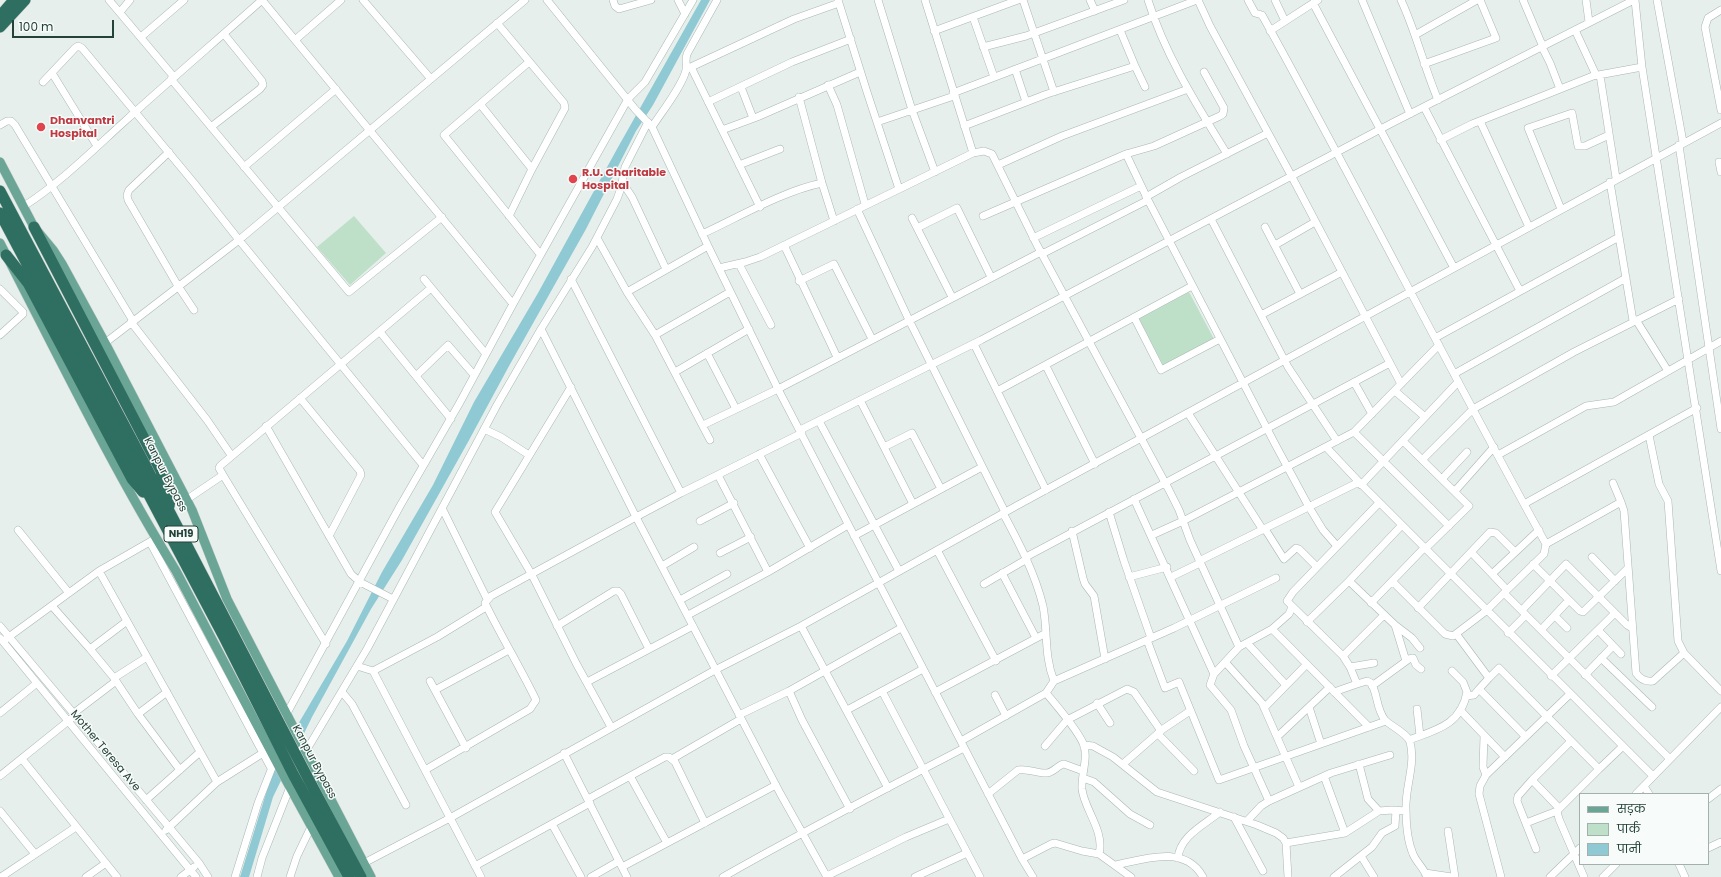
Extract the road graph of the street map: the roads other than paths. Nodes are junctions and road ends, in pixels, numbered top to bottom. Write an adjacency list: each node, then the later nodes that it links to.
1 (14, 0): 39 (highway)
2 (25, 0): 45 (highway)
3 (109, 0): 37 (street)
4 (130, 0): 37 (street)
5 (184, 0): 53 (street)
6 (262, 0): 50 (street); 55 (street)
7 (341, 0): 55 (street)
8 (363, 0): 71 (street)
9 (525, 0): 44 (street)
10 (547, 0): 82 (street)
11 (613, 0): 12 (street)
12 (651, 0)
13 (678, 0): 38 (street)
14 (693, 0): 38 (street)
15 (717, 0): 62 (street)
16 (878, 0): 88 (street)
17 (925, 0): 49 (street)
18 (1018, 0): 40 (street)
19 (1023, 0): 51 (street)
20 (1090, 0): 36 (street)
21 (1124, 0): 36 (street)
22 (1148, 0): 41 (street)
23 (1198, 0): 41 (street); 104 (street)
24 (1248, 0): 48 (street)
25 (1275, 0): 42 (street)
26 (1362, 0): 91 (street)
27 (1401, 0): 52 (street)
28 (1479, 0): 52 (street); 60 (street)
29 (1524, 0): 57 (street)
30 (1586, 0): 43 (street)
31 (1634, 0): 43 (street); 63 (street)
32 (1657, 0): 107 (street)
33 (839, 2): 54 (street); 62 (street)
34 (1316, 2): 42 (street); 101 (street)
35 (1721, 10): 89 (street)
36 (1095, 11): 51 (street)
37 (120, 12): 53 (street)
38 (685, 14): 82 (street)
39 (0, 16)
40 (974, 17): 49 (street); 56 (street)
41 (1154, 17): 46 (street); 77 (street)
42 (1285, 21): 48 (street)
43 (1589, 22): 47 (street)
44 (497, 23): 59 (street); 71 (street)
45 (0, 27)
46 (1120, 30): 58 (street); 61 (street)
47 (1575, 30): 57 (street); 68 (street)
48 (1270, 31): 112 (street)
49 (934, 32): 80 (street)
50 (224, 34): 70 (street); 100 (street)
51 (1034, 34): 56 (street); 58 (street)
52 (1415, 35): 60 (street)
53 (141, 37): 70 (street)
54 (850, 39): 65 (street); 74 (street)
55 (295, 40): 76 (street)
56 (983, 47): 69 (street)
57 (1542, 47): 78 (street); 83 (street)
58 (1042, 59): 64 (street); 79 (street)
59 (529, 62): 86 (street); 121 (street)
60 (1424, 64): 83 (street)
61 (1135, 66): 75 (street); 79 (street)
62 (689, 67): 84 (street); 97 (street)
63 (1642, 67): 68 (street); 115 (street)
64 (1015, 69): 69 (street); 85 (street)
65 (860, 72): 73 (street); 94 (street)
66 (1204, 72): 95 (street)
67 (52, 73): 72 (street); 90 (street); 108 (street)
68 (1598, 75): 78 (street); 105 (street)
69 (994, 77): 80 (street)
70 (173, 78): 90 (street); 100 (street)
71 (431, 79): 102 (street)
72 (43, 82)
73 (828, 85): 81 (street); 134 (street)
74 (741, 87): 84 (street); 92 (street)
75 (1145, 87)
76 (336, 89): 102 (street); 120 (street)
77 (1188, 89): 95 (street); 119 (street)
78 (1560, 89): 93 (street)
79 (1054, 92): 85 (street)
80 (954, 95): 88 (street); 99 (street)
81 (799, 98): 92 (street); 127 (street)
82 (628, 99): 97 (street); 164 (street)
83 (1438, 100): 87 (street)
84 (708, 102): 103 (street)
85 (1026, 102): 99 (street)
86 (480, 104): 121 (street); 141 (street)
87 (1424, 107): 91 (street); 106 (street)
88 (912, 110): 94 (street); 122 (street)
89 (1721, 110)
90 (135, 112): 108 (street); 110 (street)
91 (1410, 114): 101 (street)
92 (753, 118): 103 (street)
93 (1480, 121): 106 (street); 150 (street)
94 (877, 122): 130 (street)
95 (1208, 122): 113 (street); 114 (street)
96 (1721, 122): 107 (street)
97 (649, 123): 126 (street); 152 (street)
98 (0, 125): 128 (street)
99 (964, 126): 111 (street)
100 (211, 127): 120 (street)
101 (1381, 129): 112 (street); 168 (street)
102 (370, 130): 137 (street); 143 (street)
103 (722, 130): 118 (street)
104 (1268, 133): 114 (street); 124 (street)
105 (1609, 134): 125 (street); 139 (street)
106 (1440, 140): 161 (street)
107 (1681, 144): 115 (street); 209 (street)
108 (97, 146): 128 (street)
109 (780, 149): 118 (street)
110 (169, 152): 156 (street); 176 (street)
111 (973, 153): 119 (street); 122 (street)
112 (1337, 153): 124 (street); 183 (street)
113 (1126, 154): 129 (street); 133 (street)
114 (1227, 154): 132 (street)
115 (1657, 156): 125 (street); 187 (street)
116 (0, 162): 135 (main road)
117 (1719, 162): 123 (street)
118 (739, 165): 136 (street)
119 (998, 165): 133 (street)
120 (244, 167): 137 (street)
121 (532, 169): 141 (street)
122 (935, 172): 130 (street)
123 (1721, 172)
124 (1292, 177): 145 (street); 147 (street)
125 (1613, 180): 139 (street); 153 (street)
126 (622, 182): 154 (street); 169 (street)
127 (822, 183): 136 (street); 146 (street)
128 (52, 186): 135 (street); 194 (street)
129 (1141, 186): 132 (street); 155 (street)
130 (899, 189): 134 (street)
131 (0, 191): 291 (highway, Kanpur Bypass / NH19)
132 (1147, 199): 157 (street); 163 (street)
133 (1016, 201): 142 (street); 155 (street)
134 (866, 204): 138 (street)
135 (24, 206): 148 (main road)
136 (760, 207): 152 (street)
137 (277, 208): 143 (street); 156 (street)
138 (857, 209): 146 (street); 193 (street)
139 (1561, 209): 150 (street)
140 (0, 213): 288 (highway, Kanpur Bypass / NH19)
141 (509, 216): 164 (street)
142 (983, 216)
143 (442, 217): 188 (street)
144 (912, 218): 151 (street)
145 (1211, 219): 157 (street); 190 (street)
146 (834, 221): 159 (street)
147 (1315, 222): 160 (street); 170 (street)
148 (34, 227): 207 (main road); 291 (highway)
149 (1266, 227): 160 (street)
150 (1529, 227): 161 (street)
151 (917, 228): 171 (street); 186 (street)
152 (702, 234): 162 (street)
153 (1619, 237): 172 (street); 180 (street)
154 (597, 238): 174 (street); 181 (street)
155 (1033, 238): 163 (street)
156 (239, 240): 176 (street); 216 (street)
157 (1169, 241): 177 (street); 185 (street)
158 (0, 243): 165 (main road)
159 (784, 245): 166 (street); 175 (street)
160 (1275, 245): 184 (street)
161 (1495, 245): 168 (street); 180 (street)
162 (708, 246): 167 (street); 169 (street)
163 (1041, 253): 171 (street); 185 (street)
164 (540, 254): 188 (street)
165 (6, 255): 288 (highway); 309 (main road)
166 (739, 264): 167 (street); 196 (street)
167 (720, 268): 182 (street)
168 (1454, 268): 183 (street)
169 (666, 269): 181 (street)
170 (1342, 272): 184 (street); 191 (street)
171 (991, 277): 186 (street)
172 (1626, 278): 195 (street); 221 (street)
173 (424, 279): 178 (street)
174 (571, 279): 197 (street); 280 (street)
175 (799, 281): 202 (street); 212 (street)
176 (178, 286): 189 (street); 194 (street)
177 (1192, 286): 192 (street); 203 (street)
178 (431, 288): 199 (street); 211 (street)
179 (0, 290): 200 (street)
180 (1520, 291): 206 (street)
181 (627, 292): 201 (street)
182 (730, 292): 198 (street); 201 (street)
183 (1410, 292): 191 (street); 206 (street)
184 (1300, 294): 190 (street)
185 (1065, 296): 204 (street); 208 (street)
186 (952, 297): 193 (street)
187 (1680, 299): 195 (street); 213 (street)
188 (513, 304): 211 (street)
189 (194, 310)
190 (1261, 315): 214 (street)
191 (1365, 316): 214 (street); 215 (street)
192 (1134, 317): 203 (street); 204 (street)
193 (909, 320): 202 (street); 217 (street)
194 (132, 321): 207 (street); 260 (street)
195 (1634, 321): 219 (street); 237 (street)
196 (771, 325)
197 (541, 329): 228 (street); 246 (street)
198 (749, 329): 210 (street); 229 (street)
199 (380, 332): 216 (street); 223 (street)
200 (0, 335)
201 (655, 335): 220 (street)
202 (872, 339): 212 (street)
203 (1220, 339): 226 (street)
204 (1089, 340): 218 (street); 251 (street)
205 (1721, 341): 209 (street)
206 (1437, 342): 221 (street); 227 (street)
207 (105, 343): 282 (main road)
208 (974, 344): 217 (street); 231 (street)
209 (1708, 348): 213 (street); 247 (street)
210 (707, 353): 220 (street); 236 (street)
211 (486, 354): 222 (street)
212 (837, 358): 229 (street)
213 (1689, 359): 219 (street); 235 (street)
214 (1285, 360): 226 (street); 234 (street)
215 (1390, 362): 224 (street); 227 (street)
216 (341, 365): 232 (street); 267 (street)
217 (932, 365): 233 (street); 268 (street)
218 (1046, 366): 231 (street); 266 (street)
219 (1668, 371): 263 (street)
220 (675, 372): 243 (street)
221 (1454, 374): 225 (street)
222 (474, 375): 223 (street); 241 (street)
223 (416, 376): 241 (street)
224 (1354, 382): 234 (street); 239 (street)
225 (1458, 382): 237 (street); 240 (street)
226 (1243, 383): 238 (street); 245 (street)
227 (1402, 384): 230 (street)
228 (571, 387): 261 (street); 294 (street)
229 (778, 389): 236 (street); 248 (street)
230 (1395, 390): 239 (street); 240 (street)
231 (997, 391): 277 (street)
232 (300, 398): 244 (street); 306 (street)
233 (860, 400): 242 (street); 255 (street)
234 (1312, 404): 245 (street); 253 (street)
235 (1696, 408): 250 (street); 328 (street)
236 (736, 409): 243 (street)
237 (1473, 409): 257 (street); 264 (street)
238 (1188, 414): 251 (street); 262 (street)
239 (1372, 414): 249 (street)
240 (1425, 417): 254 (street)
241 (451, 419): 267 (street)
242 (819, 420): 248 (street); 298 (street)
243 (703, 425): 252 (street)
244 (266, 426): 260 (street); 306 (street)
245 (1266, 428): 262 (street); 269 (street)
246 (484, 429): 261 (street); 290 (street)
247 (1721, 429)
248 (801, 432): 259 (street); 297 (street)
249 (1354, 432): 253 (street); 265 (street)
250 (1649, 435): 287 (street); 394 (street)
251 (1141, 439): 266 (street); 273 (street)
252 (710, 440)
253 (1337, 441): 256 (street)
254 (1403, 441): 264 (street); 265 (street)
255 (884, 447): 276 (street); 286 (street)
256 (1326, 447): 269 (street); 275 (street)
257 (1494, 447): 263 (street); 278 (street)
258 (1467, 452): 272 (street)
259 (759, 454): 271 (street); 313 (street)
260 (231, 455): 270 (street)
261 (529, 455): 335 (street)
262 (1216, 455): 273 (street); 279 (street)
263 (1498, 455): 287 (street)
264 (1423, 459): 272 (street)
265 (1384, 461): 275 (street); 300 (street)
266 (1095, 464): 277 (street)
267 (423, 465): 343 (street)
268 (982, 467): 276 (street); 292 (street)
269 (1287, 467): 279 (street); 289 (street)
270 (223, 475): 282 (street); 387 (street)
271 (718, 475): 280 (street); 284 (street)
272 (1442, 479): 278 (street)
273 (1164, 482): 281 (street); 296 (street)
274 (1613, 483): 283 (street)
275 (1360, 484): 285 (street); 289 (street)
276 (941, 489): 286 (street)
277 (1046, 490): 292 (street)
278 (1455, 491): 300 (street)
279 (1239, 492): 296 (street); 301 (street)
280 (681, 493): 294 (street)
281 (1134, 499): 293 (street); 305 (street)
282 (186, 500): 451 (main road)
283 (1621, 502): 310 (street); 326 (street)
284 (734, 503): 295 (street); 308 (street)
285 (1379, 503): 299 (street); 311 (street)
286 (913, 504): 298 (street)
287 (1524, 504): 303 (street)
288 (156, 506): 573 (highway, Kanpur Bypass / NH19)
289 (1308, 507): 301 (street); 311 (street)
290 (442, 508): 349 (street); 350 (street)
291 (169, 511): 574 (highway, Kanpur Bypass / NH19)
292 (1004, 512): 315 (street); 320 (street)
293 (1109, 512): 304 (street); 336 (street)
294 (636, 517): 323 (street); 335 (street)
295 (700, 521)
296 (1183, 521): 305 (street); 321 (street)
297 (848, 525): 307 (street); 313 (street)
298 (875, 525): 307 (street); 327 (street)
299 (1402, 525): 314 (street); 339 (street)
300 (1450, 526): 314 (street)
301 (1264, 529): 321 (street); 325 (street)
302 (18, 530): 347 (street)
303 (1539, 530): 310 (street); 317 (street)
304 (1072, 531): 320 (street); 400 (street)
305 (1152, 535): 324 (street)
306 (328, 536): 343 (street)
307 (854, 536): 344 (street)
308 (751, 537): 318 (street); 330 (street)
309 (153, 540): 329 (street); 477 (street); 484 (main road)
310 (1546, 544): 322 (street)
311 (1337, 546): 325 (street)
312 (694, 547): 323 (street)
313 (810, 548): 330 (street)
314 (1425, 548): 332 (street); 340 (street)
315 (937, 550): 327 (street); 401 (street)
316 (1471, 552): 317 (street); 332 (street); 334 (street)
317 (1515, 552): 334 (street)
318 (720, 554)
319 (1592, 557): 342 (street)
320 (1026, 558): 331 (street); 379 (street)
321 (1200, 562): 337 (street); 355 (street)
322 (1533, 564): 341 (street); 346 (street)
323 (662, 566): 351 (street)
324 (1167, 567): 336 (street); 337 (street)
325 (1317, 567): 357 (street)
326 (1627, 569): 342 (street); 375 (street)
327 (899, 571): 344 (street)
328 (1721, 571)
329 (99, 572): 347 (street); 366 (street)
330 (768, 572): 362 (street)
331 (1002, 573): 345 (street); 383 (street)
332 (1450, 573): 358 (street); 359 (street)
333 (727, 574): 351 (street)
334 (1492, 574): 346 (street)
335 (532, 575): 350 (street); 370 (street)
336 (1129, 577): 384 (street)
337 (1171, 577): 365 (street)
338 (1276, 578): 355 (street)
339 (1348, 581): 353 (street); 367 (street)
340 (1392, 581): 353 (street); 358 (street)
341 (1550, 581): 348 (street); 352 (street); 360 (street)
342 (1615, 581): 348 (street)
343 (360, 582): 349 (street); 387 (street)
344 (878, 582): 372 (street); 373 (street)
345 (984, 584)
346 (1505, 591): 359 (street); 360 (street)
347 (69, 593): 354 (street)
348 (1599, 597): 352 (street); 361 (street)
349 (393, 599): 406 (street)
350 (487, 599): 356 (street)
351 (680, 600): 362 (street)
352 (1569, 600): 364 (street)
353 (1371, 603): 363 (street)
354 (52, 606): 382 (street); 389 (street)
355 (1220, 606): 365 (street); 390 (street)
356 (486, 607): 393 (street); 412 (street)
357 (1292, 607): 367 (street); 376 (street)
358 (1418, 608): 381 (street)
359 (1486, 611): 380 (street); 381 (street)
360 (1524, 612): 377 (street); 380 (street)
361 (1615, 613): 375 (street); 378 (street)
362 (688, 615): 371 (street)
363 (1384, 615): 368 (street); 396 (street)
364 (1555, 616): 374 (street); 377 (street)
365 (1189, 620): 384 (street); 414 (street)
366 (127, 621): 389 (street); 397 (street)
367 (1308, 622): 396 (street)
368 (1395, 625): 391 (street); 402 (street)
369 (0, 626): 382 (street, Mother Teresa Ave)
370 (557, 626): 392 (street); 421 (street)
371 (693, 626): 392 (street); 410 (street)
372 (801, 626): 410 (street); 411 (street)
373 (901, 628): 408 (street); 411 (street)
374 (1567, 628)
375 (1632, 628): 394 (street)
376 (1272, 629): 386 (street); 404 (street)
377 (1541, 630): 398 (street)
378 (1598, 630): 388 (street); 398 (street)
379 (1046, 633): 383 (street); 420 (street)
380 (1508, 633): 416 (street)
381 (1457, 634): 417 (street)
382 (9, 637): 385 (street); 449 (street, Mother Teresa Ave)
383 (1036, 638): 401 (street)
384 (1149, 639): 400 (street); 447 (street)
385 (2, 640): 422 (street)
386 (1247, 643): 390 (street); 424 (street)
387 (326, 644): 451 (street)
388 (1613, 646): 395 (street); 399 (street)
389 (90, 648): 418 (street)
390 (1239, 648): 403 (street)
391 (1420, 648)
392 (649, 649): 421 (street)
393 (509, 650): 427 (street); 474 (street)
394 (1684, 653): 431 (street)
395 (1621, 654)
396 (1343, 656): 407 (street)
397 (147, 657): 418 (street); 432 (street)
398 (1569, 658): 415 (street); 416 (street)
399 (1601, 658): 415 (street); 441 (street)
400 (1105, 659): 420 (street)
401 (996, 661): 434 (street)
402 (1406, 661): 409 (street); 425 (street)
403 (1225, 662): 414 (street); 443 (street)
404 (1307, 664): 424 (street); 428 (street)
405 (1374, 664): 407 (street)
406 (357, 666): 412 (street); 433 (street)
407 (1350, 667): 423 (street)
408 (923, 669): 430 (street); 434 (street)
409 (1421, 669)
410 (716, 670): 453 (street); 459 (street)
411 (825, 670): 429 (street); 445 (street)
412 (373, 671): 491 (street)
413 (1452, 671): 438 (street)
414 (1214, 674): 487 (street)
415 (1585, 675): 483 (street)
416 (1551, 676): 436 (street)
417 (1488, 678): 426 (street); 454 (street)
418 (115, 679): 449 (street); 450 (street)
419 (430, 681): 427 (street)
420 (1054, 681): 435 (street)
421 (587, 682): 459 (street)
422 (37, 683): 448 (street); 456 (street)
423 (1357, 684): 425 (street); 428 (street)
424 (1286, 685): 443 (street)
425 (1372, 686): 457 (street)
426 (1479, 689): 438 (street); 464 (street)
427 (435, 690): 474 (street)
428 (1332, 690): 440 (street); 460 (street)
429 (789, 691): 453 (street); 515 (street)
430 (882, 691): 445 (street); 488 (street)
431 (1721, 691)
432 (166, 692): 450 (street); 475 (street)
433 (342, 692): 473 (street); 514 (street)
434 (935, 692): 469 (street)
435 (1046, 693): 452 (street); 455 (street)
436 (1570, 694): 454 (street); 472 (street)
437 (995, 695): 452 (street)
438 (1466, 696): 446 (street)
439 (1097, 703): 455 (street); 458 (street); 461 (street)
440 (1309, 707): 465 (street); 468 (street)
441 (1652, 707)
442 (1721, 707): 483 (street)
443 (1264, 708): 465 (street)
444 (1417, 709): 462 (street)
445 (847, 710): 505 (street)
446 (1460, 710): 462 (street); 463 (street)
447 (1190, 711): 461 (street); 487 (street)
448 (0, 713)
449 (74, 714): 456 (street); 511 (street, Mother Teresa Ave)
450 (138, 714): 490 (street)
451 (286, 715): 473 (main road)
452 (1006, 716): 469 (street)
453 (740, 717): 482 (street); 502 (street)
454 (1547, 717): 464 (street); 467 (street)
455 (1067, 720): 470 (street); 471 (street)
456 (68, 721): 481 (street); 536 (street)
457 (1386, 721): 460 (street); 466 (street)
458 (1110, 723)
459 (611, 727): 476 (street)
460 (1369, 727): 468 (street)
461 (1160, 732): 485 (street); 492 (street)
462 (1420, 736): 466 (street)
463 (1484, 736): 480 (street); 494 (street)
464 (1526, 736): 480 (street)
465 (1277, 737): 479 (street)
466 (1409, 740): 520 (street)
467 (1571, 741): 489 (street); 499 (street)
468 (1321, 744): 479 (street)
469 (963, 745): 488 (street); 509 (street)
470 (1046, 746)
471 (1084, 746): 485 (street); 493 (street)
472 (1622, 746): 489 (street); 498 (street)
473 (305, 748): 552 (main road)
474 (466, 748): 491 (street)
475 (200, 752): 490 (street); 500 (street)
476 (564, 753): 512 (street); 523 (street)
477 (263, 754): 484 (street); 500 (street)
478 (1390, 755): 486 (street)
479 (1287, 756): 487 (street); 504 (street)
480 (1505, 758): 494 (street)
481 (22, 759): 495 (street); 531 (street)
482 (672, 759): 496 (street); 526 (street)
483 (1670, 759): 498 (street)
484 (274, 763): 501 (main road); 569 (street)
485 (1123, 764): 521 (street)
486 (1360, 764): 497 (street); 519 (street)
487 (1254, 768): 513 (street)
488 (923, 769): 505 (street); 524 (street)
489 (1599, 769): 517 (street)
490 (180, 770): 511 (street)
491 (425, 770): 523 (street)
492 (1194, 771)
493 (1083, 774): 509 (street); 529 (street); 545 (street)
494 (1486, 775): 589 (street)
495 (0, 776)
496 (630, 776): 512 (street); 538 (street)
497 (1324, 776): 504 (street); 535 (street)
498 (1653, 776): 503 (street)
499 (1532, 780): 517 (street); 527 (street)
500 (217, 782): 532 (street)
501 (288, 784): 530 (main road); 570 (street)
502 (776, 785): 526 (street); 534 (street)
503 (1644, 786): 507 (street); 508 (street)
504 (1299, 787): 513 (street)
505 (888, 788): 515 (street)
506 (1721, 789): 510 (street)
507 (1637, 793)
508 (1648, 793)
509 (988, 794): 549 (street)
510 (1709, 798)
511 (146, 800): 532 (street, Mother Teresa Ave)
512 (589, 801): 528 (street); 553 (street)
513 (1269, 801): 525 (street)
514 (406, 805)
515 (850, 809): 534 (street)
516 (1396, 810): 519 (street); 520 (street); 547 (street)
517 (1558, 810): 527 (street); 546 (street)
518 (0, 811): 544 (street)
519 (1379, 811): 535 (street)
520 (1406, 811): 560 (street)
521 (1220, 812): 522 (street); 548 (street)
522 (1234, 817): 525 (street); 559 (street)
523 (450, 818): 552 (street); 557 (street)
524 (949, 819): 543 (street); 562 (street)
525 (1247, 821): 539 (street)
526 (705, 823): 538 (street)
527 (1526, 823): 541 (street)
528 (552, 824): 557 (street); 576 (street)
529 (1150, 825)
530 (311, 826): 571 (street); 572 (main road)
531 (76, 827): 544 (street); 550 (street)
532 (169, 827): 536 (street); 551 (street, Mother Teresa Ave)
533 (1448, 831): 588 (street)
534 (802, 832): 562 (street); 579 (street)
535 (1345, 833): 539 (street)
536 (161, 834): 558 (street)
537 (1721, 842): 540 (street)
538 (667, 843): 553 (street)
539 (1286, 843): 585 (street)
540 (1709, 848)
541 (1536, 849)
542 (1579, 849): 546 (street)
543 (967, 853): 580 (street); 581 (street)
544 (35, 854): 563 (street)
545 (1099, 854): 549 (street); 554 (street)
546 (1574, 854): 590 (street); 591 (street)
547 (1361, 856): 586 (street); 587 (street)
548 (1178, 858): 554 (street); 584 (street)
549 (1022, 860): 582 (street)
550 (106, 863): 564 (street); 565 (street)
551 (199, 863): 558 (street); 568 (street, Mother Teresa Ave)
552 (364, 863): 575 (main road)
553 (620, 864): 577 (street); 578 (street)
554 (1116, 865): 583 (street)
555 (1615, 865): 592 (street)
556 (1680, 865): 593 (street)
557 (475, 866): 561 (street)
558 (191, 870): 566 (street); 567 (street)
559 (1263, 871)
560 (1426, 875): 588 (street)
561 (478, 876)
562 (827, 876)
563 (1, 877)
564 (86, 877)
565 (117, 877)
566 (181, 877)
567 (196, 877)
568 (208, 877)
569 (236, 877)
570 (257, 877)
571 (290, 877)
572 (339, 877)
573 (349, 877)
574 (361, 877)
575 (371, 877)
576 (581, 877)
577 (591, 877)
578 (627, 877)
579 (723, 877)
580 (915, 877)
581 (980, 877)
582 (1033, 877)
583 (1131, 877)
584 (1203, 877)
585 (1288, 877)
586 (1334, 877)
587 (1374, 877)
588 (1454, 877)
589 (1501, 877)
590 (1550, 877)
591 (1584, 877)
592 (1603, 877)
593 (1685, 877)

